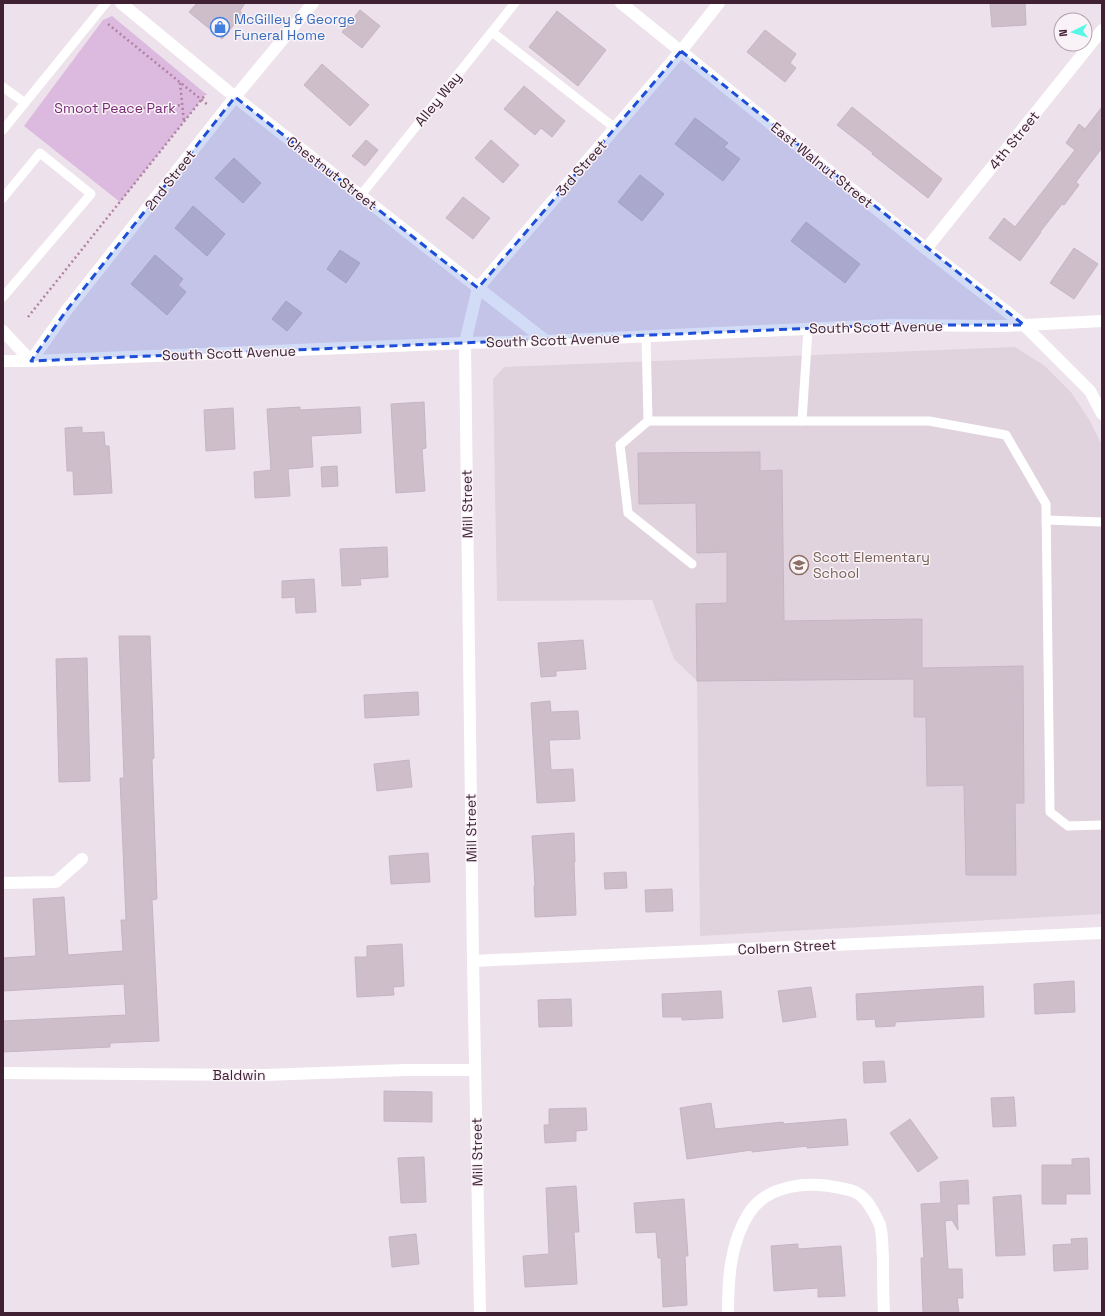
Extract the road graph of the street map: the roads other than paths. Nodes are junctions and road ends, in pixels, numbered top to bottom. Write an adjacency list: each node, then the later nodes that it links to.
1 (106, 3): 12 (lane)
2 (121, 3): 11 (street, Chestnut Street)
3 (313, 3): 11 (street, 2nd Street)
4 (515, 3): 8 (lane, Alley Way)
5 (621, 3): 9 (street, East Walnut Street)
6 (719, 3): 9 (street, 3rd Street)
7 (1102, 30): 17 (street, 4th Street)
8 (492, 32): 13 (lane); 15 (lane, Alley Way)
9 (681, 51): 13 (street, 3rd Street); 17 (street, East Walnut Street)
10 (3, 87): 12 (lane)
11 (235, 97): 15 (street, Chestnut Street); 28 (street, 2nd Street)
12 (25, 104): 14 (lane)
13 (615, 128): 18 (street, 3rd Street)
14 (3, 130)
15 (361, 195): 18 (street, Chestnut Street)
16 (3, 198): 19 (lane)
17 (926, 249): 21 (street, East Walnut Street)
18 (478, 288): 25 (street, Chestnut Street); 26 (street, 3rd Street)
19 (3, 297)
20 (1102, 321): 21 (street, South Scott Avenue)
21 (1024, 325): 22 (street, South Scott Avenue); 29 (street, East Walnut Street)
22 (808, 329): 24 (street, South Scott Avenue); 31 (lane)
23 (3, 331): 28 (street)
24 (646, 336): 25 (street, South Scott Avenue); 30 (lane)
25 (546, 341): 26 (street, South Scott Avenue)
26 (465, 343): 28 (street, South Scott Avenue); 39 (street, Mill Street)
27 (3, 361): 28 (street, South Scott Avenue)
28 (31, 361)
29 (1102, 414)
30 (648, 421): 31 (lane); 34 (lane)
31 (802, 421): 32 (lane)
32 (1046, 520): 33 (lane); 35 (lane)
33 (1102, 522)
34 (692, 564)
35 (1102, 825)
36 (82, 859): 37 (street)
37 (3, 883)
38 (1102, 933): 39 (street, Colbern Street)
39 (473, 961): 40 (street, Mill Street)
40 (475, 1070): 41 (street, Baldwin); 42 (street, Mill Street)
41 (3, 1073)
42 (480, 1313)
43 (728, 1313): 44 (street)
44 (884, 1313)

